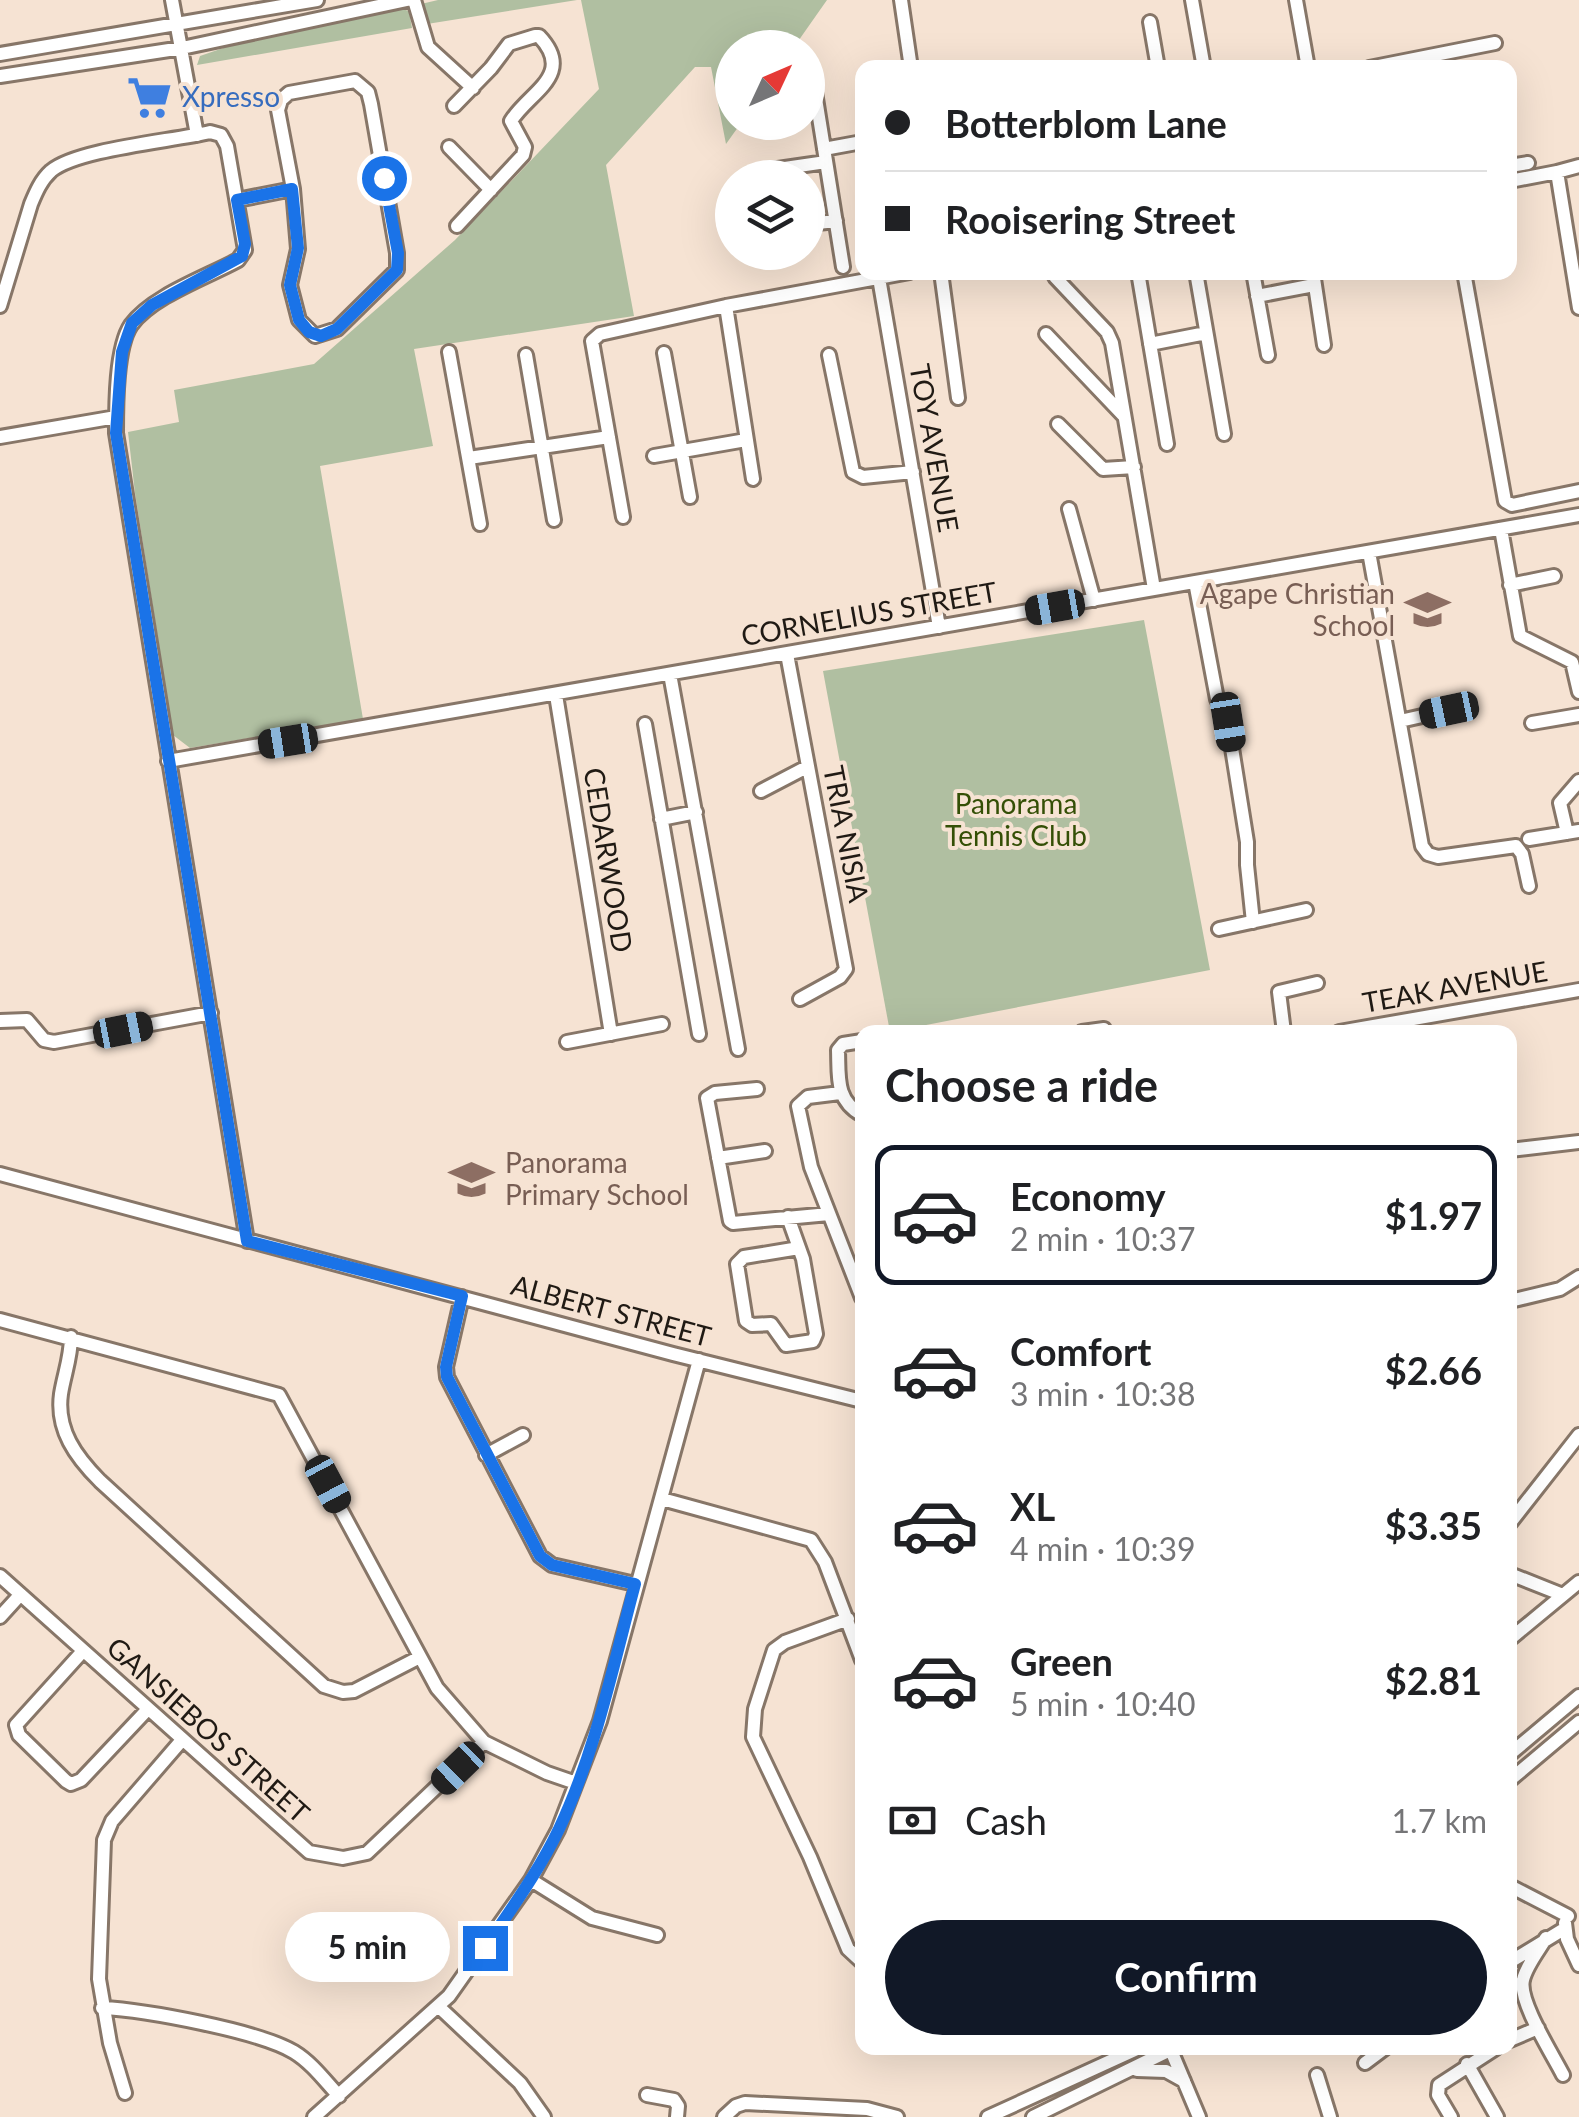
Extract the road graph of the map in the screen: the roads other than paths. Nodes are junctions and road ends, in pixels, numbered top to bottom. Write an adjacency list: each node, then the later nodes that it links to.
1 (172, 0): 9 (street)
2 (317, 0): 9 (street)
3 (406, 0): 11 (street)
4 (414, 0): 19 (street)
5 (900, 0): 13 (street)
6 (1192, 0): 15 (street)
7 (1296, 0): 16 (street)
8 (1150, 22): 14 (street)
9 (178, 24): 11 (street); 12 (street)
10 (1496, 43): 17 (street)
11 (182, 48): 18 (street); 21 (street)
12 (0, 54)
13 (910, 60)
14 (1157, 60)
15 (1203, 60)
16 (1307, 60)
17 (1410, 60)
18 (0, 76)
19 (473, 88): 20 (street); 33 (street)
20 (454, 106)
21 (197, 135): 34 (street); 51 (street)
22 (822, 140): 25 (street)
23 (855, 145): 25 (street)
24 (449, 147): 33 (street)
25 (825, 156): 26 (street); 35 (street)
26 (810, 160)
27 (1528, 163): 28 (street)
28 (1517, 165)
29 (1579, 166): 30 (street)
30 (1557, 172): 31 (street); 50 (street)
31 (1517, 180)
32 (292, 189): 32 (street); 34 (street)
33 (491, 190): 37 (street)
34 (237, 200): 64 (street)
35 (836, 221): 36 (street); 38 (street)
36 (825, 222)
37 (457, 226)
38 (843, 267)
39 (868, 280): 52 (street)
40 (879, 280): 76 (street, TOY AVENUE)
41 (942, 280): 62 (street)
42 (1059, 280): 63 (street)
43 (1139, 280): 55 (street)
44 (1197, 280): 53 (street)
45 (1254, 280): 49 (street)
46 (1311, 280): 49 (street)
47 (1314, 280): 56 (street)
48 (1465, 280): 78 (street)
49 (1257, 296): 61 (street)
50 (1578, 298)
51 (0, 306)
52 (726, 306): 68 (street); 69 (street)
53 (1206, 333): 55 (street); 66 (street)
54 (1046, 334): 63 (street)
55 (1150, 344): 70 (street)
56 (1324, 345)
57 (450, 352): 74 (street)
58 (664, 352): 72 (street)
59 (526, 355): 71 (street)
60 (829, 355): 76 (street)
61 (1268, 356)
62 (958, 398)
63 (1123, 415): 75 (street)
64 (116, 417): 67 (street); 102 (street)
65 (1058, 424): 75 (street)
66 (1224, 434)
67 (0, 437)
68 (609, 438): 71 (street); 82 (street)
69 (746, 440): 72 (street); 77 (street)
70 (1168, 444)
71 (542, 446): 74 (street); 83 (street)
72 (682, 451): 73 (street); 79 (street)
73 (654, 456)
74 (469, 458): 84 (street)
75 (1134, 467): 90 (street)
76 (914, 472): 92 (street, TOY AVENUE)
77 (753, 479)
78 (1579, 491)
79 (690, 497)
80 (1069, 509): 91 (street)
81 (1579, 515): 85 (street, CORNELIUS STREET)
82 (623, 517)
83 (554, 520)
84 (480, 524)
85 (1501, 529): 86 (street, CORNELIUS STREET); 89 (street)
86 (1369, 552): 88 (street, CORNELIUS STREET); 99 (street)
87 (1554, 576): 89 (street)
88 (1196, 582): 90 (street, CORNELIUS STREET); 112 (street)
89 (1510, 585): 95 (street)
90 (1154, 589): 91 (street, CORNELIUS STREET)
91 (1094, 600): 92 (street, CORNELIUS STREET)
92 (940, 627): 93 (street, CORNELIUS STREET)
93 (787, 654): 94 (street, CORNELIUS STREET); 103 (street, TRIA NISIA)
94 (670, 674): 96 (street, CORNELIUS STREET); 106 (street)
95 (1579, 692)
96 (556, 694): 102 (street, CORNELIUS STREET); 122 (street, CEDARWOOD)
97 (1449, 710): 99 (street)
98 (1579, 715): 100 (street)
99 (1400, 721): 110 (street)
100 (1532, 723)
101 (644, 724): 107 (street)
102 (168, 762): 117 (street)
103 (807, 768): 105 (street); 116 (street, TRIA NISIA)
104 (1579, 781): 108 (street)
105 (760, 792)
106 (696, 812): 107 (street); 126 (street)
107 (661, 819): 123 (street)
108 (1573, 832): 109 (street)
109 (1528, 839)
110 (1529, 886)
111 (1306, 910): 112 (street)
112 (1253, 922): 113 (street)
113 (1219, 930)
114 (1317, 983): 120 (street)
115 (1579, 990): 121 (street, TEAK AVENUE)
116 (800, 999)
117 (211, 1013): 118 (street); 137 (street)
118 (0, 1021)
119 (662, 1024): 122 (street)
120 (1283, 1025)
121 (1380, 1025)
122 (611, 1034): 125 (street)
123 (699, 1034)
124 (855, 1041): 128 (street)
125 (567, 1042)
126 (738, 1049)
127 (757, 1089): 133 (street)
128 (840, 1093): 129 (street); 135 (street)
129 (855, 1110)
130 (1579, 1142): 131 (street)
131 (1517, 1149)
132 (765, 1151): 133 (street)
133 (718, 1158): 136 (street)
134 (0, 1174): 137 (street, ALBERT STREET)
135 (829, 1214): 136 (street); 140 (street)
136 (788, 1217): 138 (street)
137 (247, 1241): 141 (street, ALBERT STREET)
138 (799, 1248): 138 (street)
139 (1579, 1277): 142 (street)
140 (855, 1280)
141 (462, 1296): 145 (street, ALBERT STREET); 149 (street)
142 (1517, 1298)
143 (0, 1320): 144 (street)
144 (71, 1338): 163 (street); 163 (street)
145 (699, 1360): 146 (street, ALBERT STREET); 150 (street)
146 (855, 1399)
147 (523, 1435): 149 (street)
148 (1579, 1435): 151 (street)
149 (486, 1455): 155 (street)
150 (662, 1499): 155 (street); 159 (street)
151 (1517, 1514)
152 (0, 1576): 156 (street, GANSIEBOS STREET)
153 (1517, 1577): 157 (street)
154 (1579, 1582): 157 (street)
155 (635, 1584): 171 (street)
156 (20, 1595): 158 (street); 162 (street, GANSIEBOS STREET)
157 (1563, 1595): 160 (street)
158 (0, 1617)
159 (848, 1619): 161 (street); 178 (street)
160 (1517, 1633)
161 (855, 1640)
162 (83, 1651): 165 (street, GANSIEBOS STREET); 165 (street)
163 (418, 1658): 168 (street)
164 (1579, 1696): 169 (street)
165 (148, 1709): 167 (street, GANSIEBOS STREET)
166 (1579, 1722): 170 (street)
167 (182, 1740): 168 (street, GANSIEBOS STREET); 182 (street)
168 (484, 1742): 171 (street)
169 (1517, 1748)
170 (1517, 1774)
171 (576, 1783): 172 (street)
172 (531, 1880): 176 (street); 181 (street)
173 (1517, 1890): 175 (street)
174 (1579, 1905): 175 (street)
175 (1566, 1922): 177 (street); 180 (street)
176 (657, 1935)
177 (1546, 1938): 179 (street); 183 (street)
178 (855, 1956)
179 (1517, 1957)
180 (1579, 1965)
181 (438, 2006): 198 (street); 200 (street)
182 (102, 2008): 196 (street); 198 (street)
183 (1538, 2028): 184 (street); 194 (street)
184 (1517, 2037)
185 (1124, 2055): 204 (street)
186 (1158, 2055): 192 (street)
187 (1175, 2055): 195 (street)
188 (1375, 2055): 190 (street)
189 (1484, 2055): 191 (street)
190 (1364, 2063)
191 (1468, 2064): 208 (street); 209 (street)
192 (1125, 2072): 195 (street); 205 (street)
193 (1317, 2075): 207 (street)
194 (1563, 2075)
195 (1186, 2082): 206 (street)
196 (125, 2093)
197 (648, 2095): 201 (street)
198 (339, 2096): 199 (street)
199 (314, 2117)
200 (544, 2117)
201 (677, 2117)
202 (724, 2117): 203 (street)
203 (897, 2117)
204 (988, 2117)
205 (1033, 2117)
206 (1199, 2117)
207 (1330, 2117)
208 (1451, 2117)
209 (1497, 2117)

